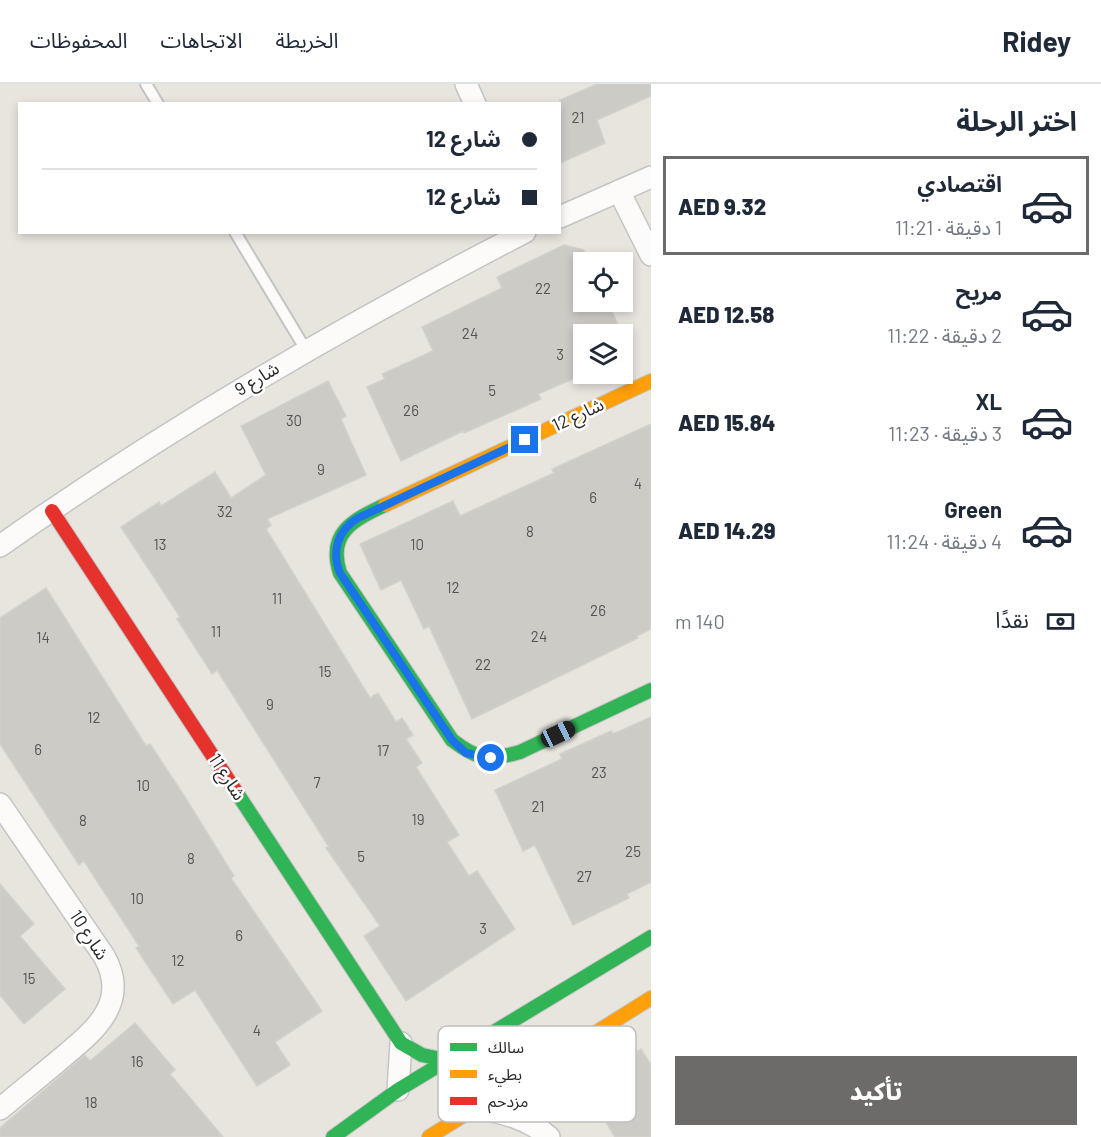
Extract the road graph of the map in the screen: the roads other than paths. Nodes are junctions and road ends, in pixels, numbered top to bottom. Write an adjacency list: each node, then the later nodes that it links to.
1 (146, 84): 3 (lane)
2 (466, 84): 4 (street)
3 (157, 102)
4 (474, 102)
5 (651, 177): 6 (street)
6 (619, 190): 7 (street); 10 (street)
7 (561, 217)
8 (236, 234): 11 (lane)
9 (521, 234): 11 (street, شارع 9)
10 (651, 255)
11 (306, 350): 13 (street, شارع 9)
12 (651, 381): 15 (street, شارع 12)
13 (52, 511): 14 (street, شارع 9); 21 (street, شارع 11)
14 (0, 546)
15 (651, 690)
16 (0, 804): 25 (street, شارع 10)
17 (651, 937): 19 (street)
18 (651, 998): 20 (street)
19 (503, 1026)
20 (606, 1026)
21 (401, 1043): 22 (street); 24 (street)
22 (438, 1058)
23 (438, 1065): 24 (street)
24 (398, 1090): 29 (street)
25 (0, 1109)
26 (452, 1122): 30 (street)
27 (522, 1122): 28 (street)
28 (544, 1132)
29 (333, 1137)
30 (429, 1137)

